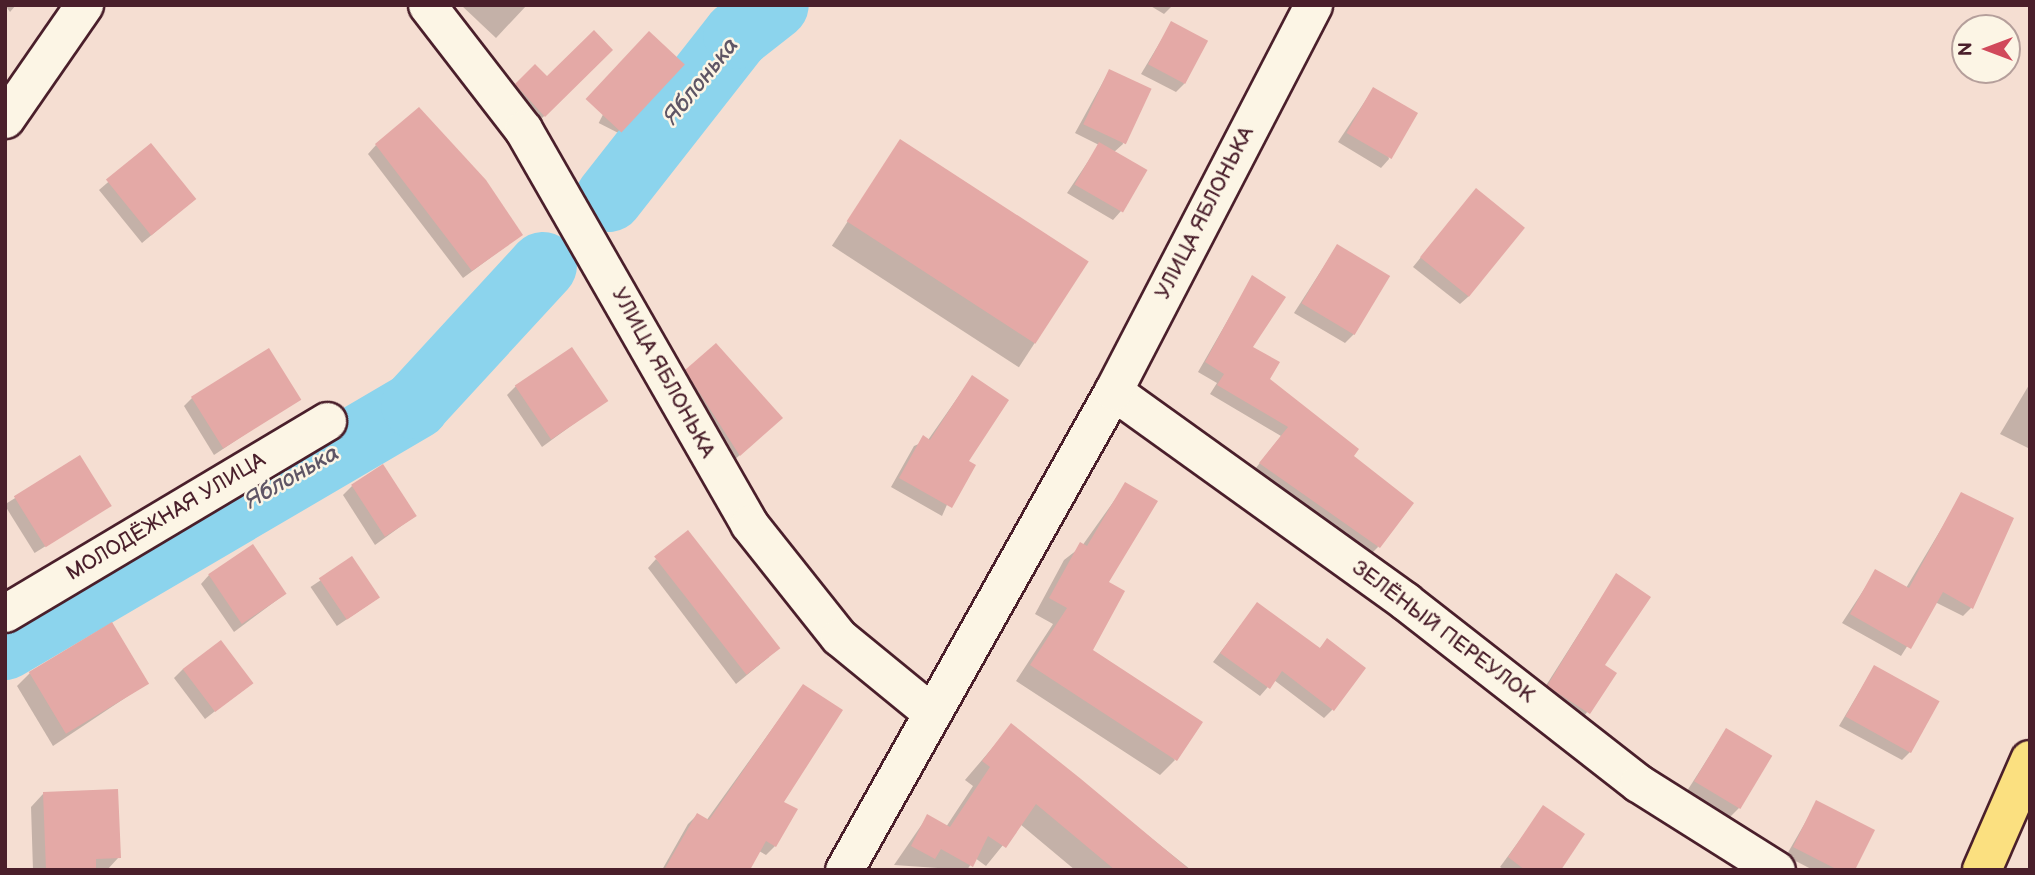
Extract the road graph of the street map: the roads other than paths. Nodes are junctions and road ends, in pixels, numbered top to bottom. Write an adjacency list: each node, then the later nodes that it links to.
1 (84, 5): 4 (street)
2 (427, 5): 8 (street, УЛИЦА ЯБЛОНЬКА)
3 (1313, 5): 5 (street, УЛИЦА ЯБЛОНЬКА)
4 (5, 119)
5 (1113, 391): 8 (street, УЛИЦА ЯБЛОНЬКА); 11 (street, ЗЕЛЁНЫЙ ПЕРЕУЛОК)
6 (327, 421): 7 (street, МОЛОДЁЖНАЯ УЛИЦА)
7 (5, 613)
8 (932, 713): 10 (street, УЛИЦА ЯБЛОНЬКА)
9 (2030, 760): 12 (main road)
10 (844, 870)
11 (1776, 870)
12 (1982, 870)

